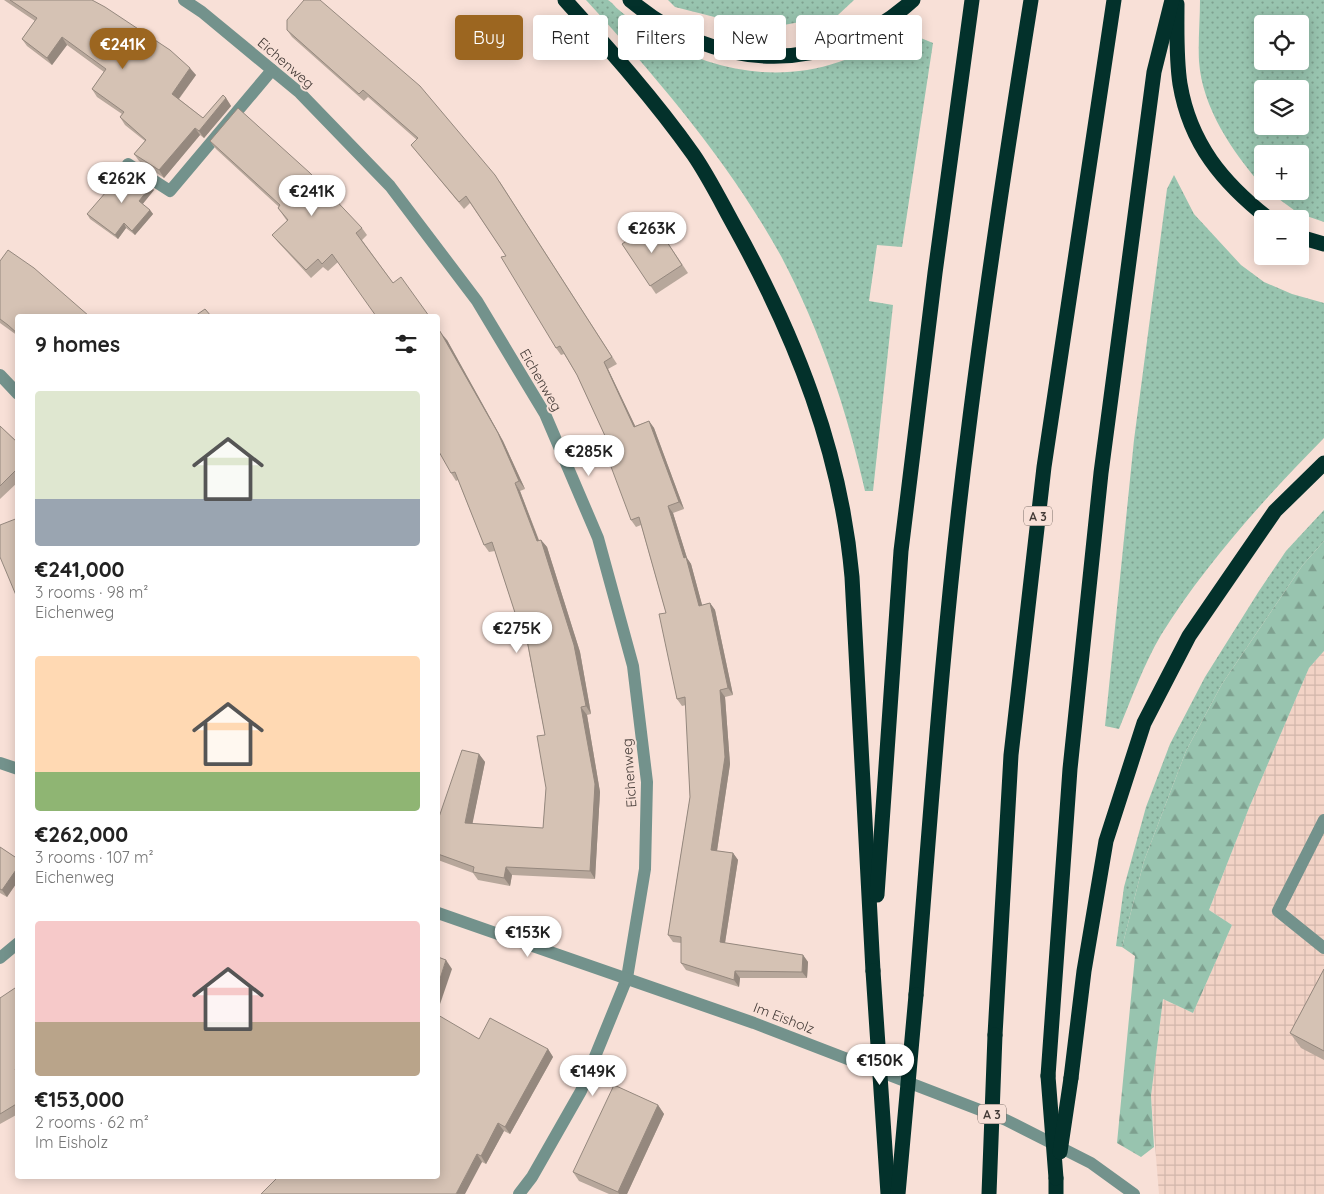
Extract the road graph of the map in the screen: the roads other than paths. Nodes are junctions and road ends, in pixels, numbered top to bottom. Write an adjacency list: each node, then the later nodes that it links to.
1 (184, 0): 10 (street, Eichenweg)
2 (565, 0): 25 (highway)
3 (630, 0): 4 (highway)
4 (913, 0)
5 (972, 0): 25 (highway)
6 (1031, 0): 30 (highway, bridge)
7 (1114, 0): 31 (highway, A 3, bridge)
8 (1172, 0): 27 (highway, bridge)
9 (1177, 0): 12 (highway)
10 (272, 70): 11 (street); 26 (street, Eichenweg)
11 (128, 164)
12 (1259, 210)
13 (1309, 239): 14 (highway)
14 (1324, 244)
15 (0, 375): 16 (street)
16 (15, 391)
17 (1324, 463): 27 (highway, bridge)
18 (0, 764): 19 (street)
19 (15, 768)
20 (1324, 820): 23 (street)
21 (440, 914): 26 (street, Im Eisholz)
22 (15, 946): 24 (street)
23 (1324, 948)
24 (0, 958)
25 (873, 971): 29 (highway, bridge)
26 (627, 978): 28 (street, Eichenweg); 33 (street, Im Eisholz)
27 (1056, 1178): 32 (highway)
28 (519, 1194)
29 (888, 1194)
30 (898, 1194)
31 (989, 1194)
32 (1056, 1194)
33 (1134, 1194)

